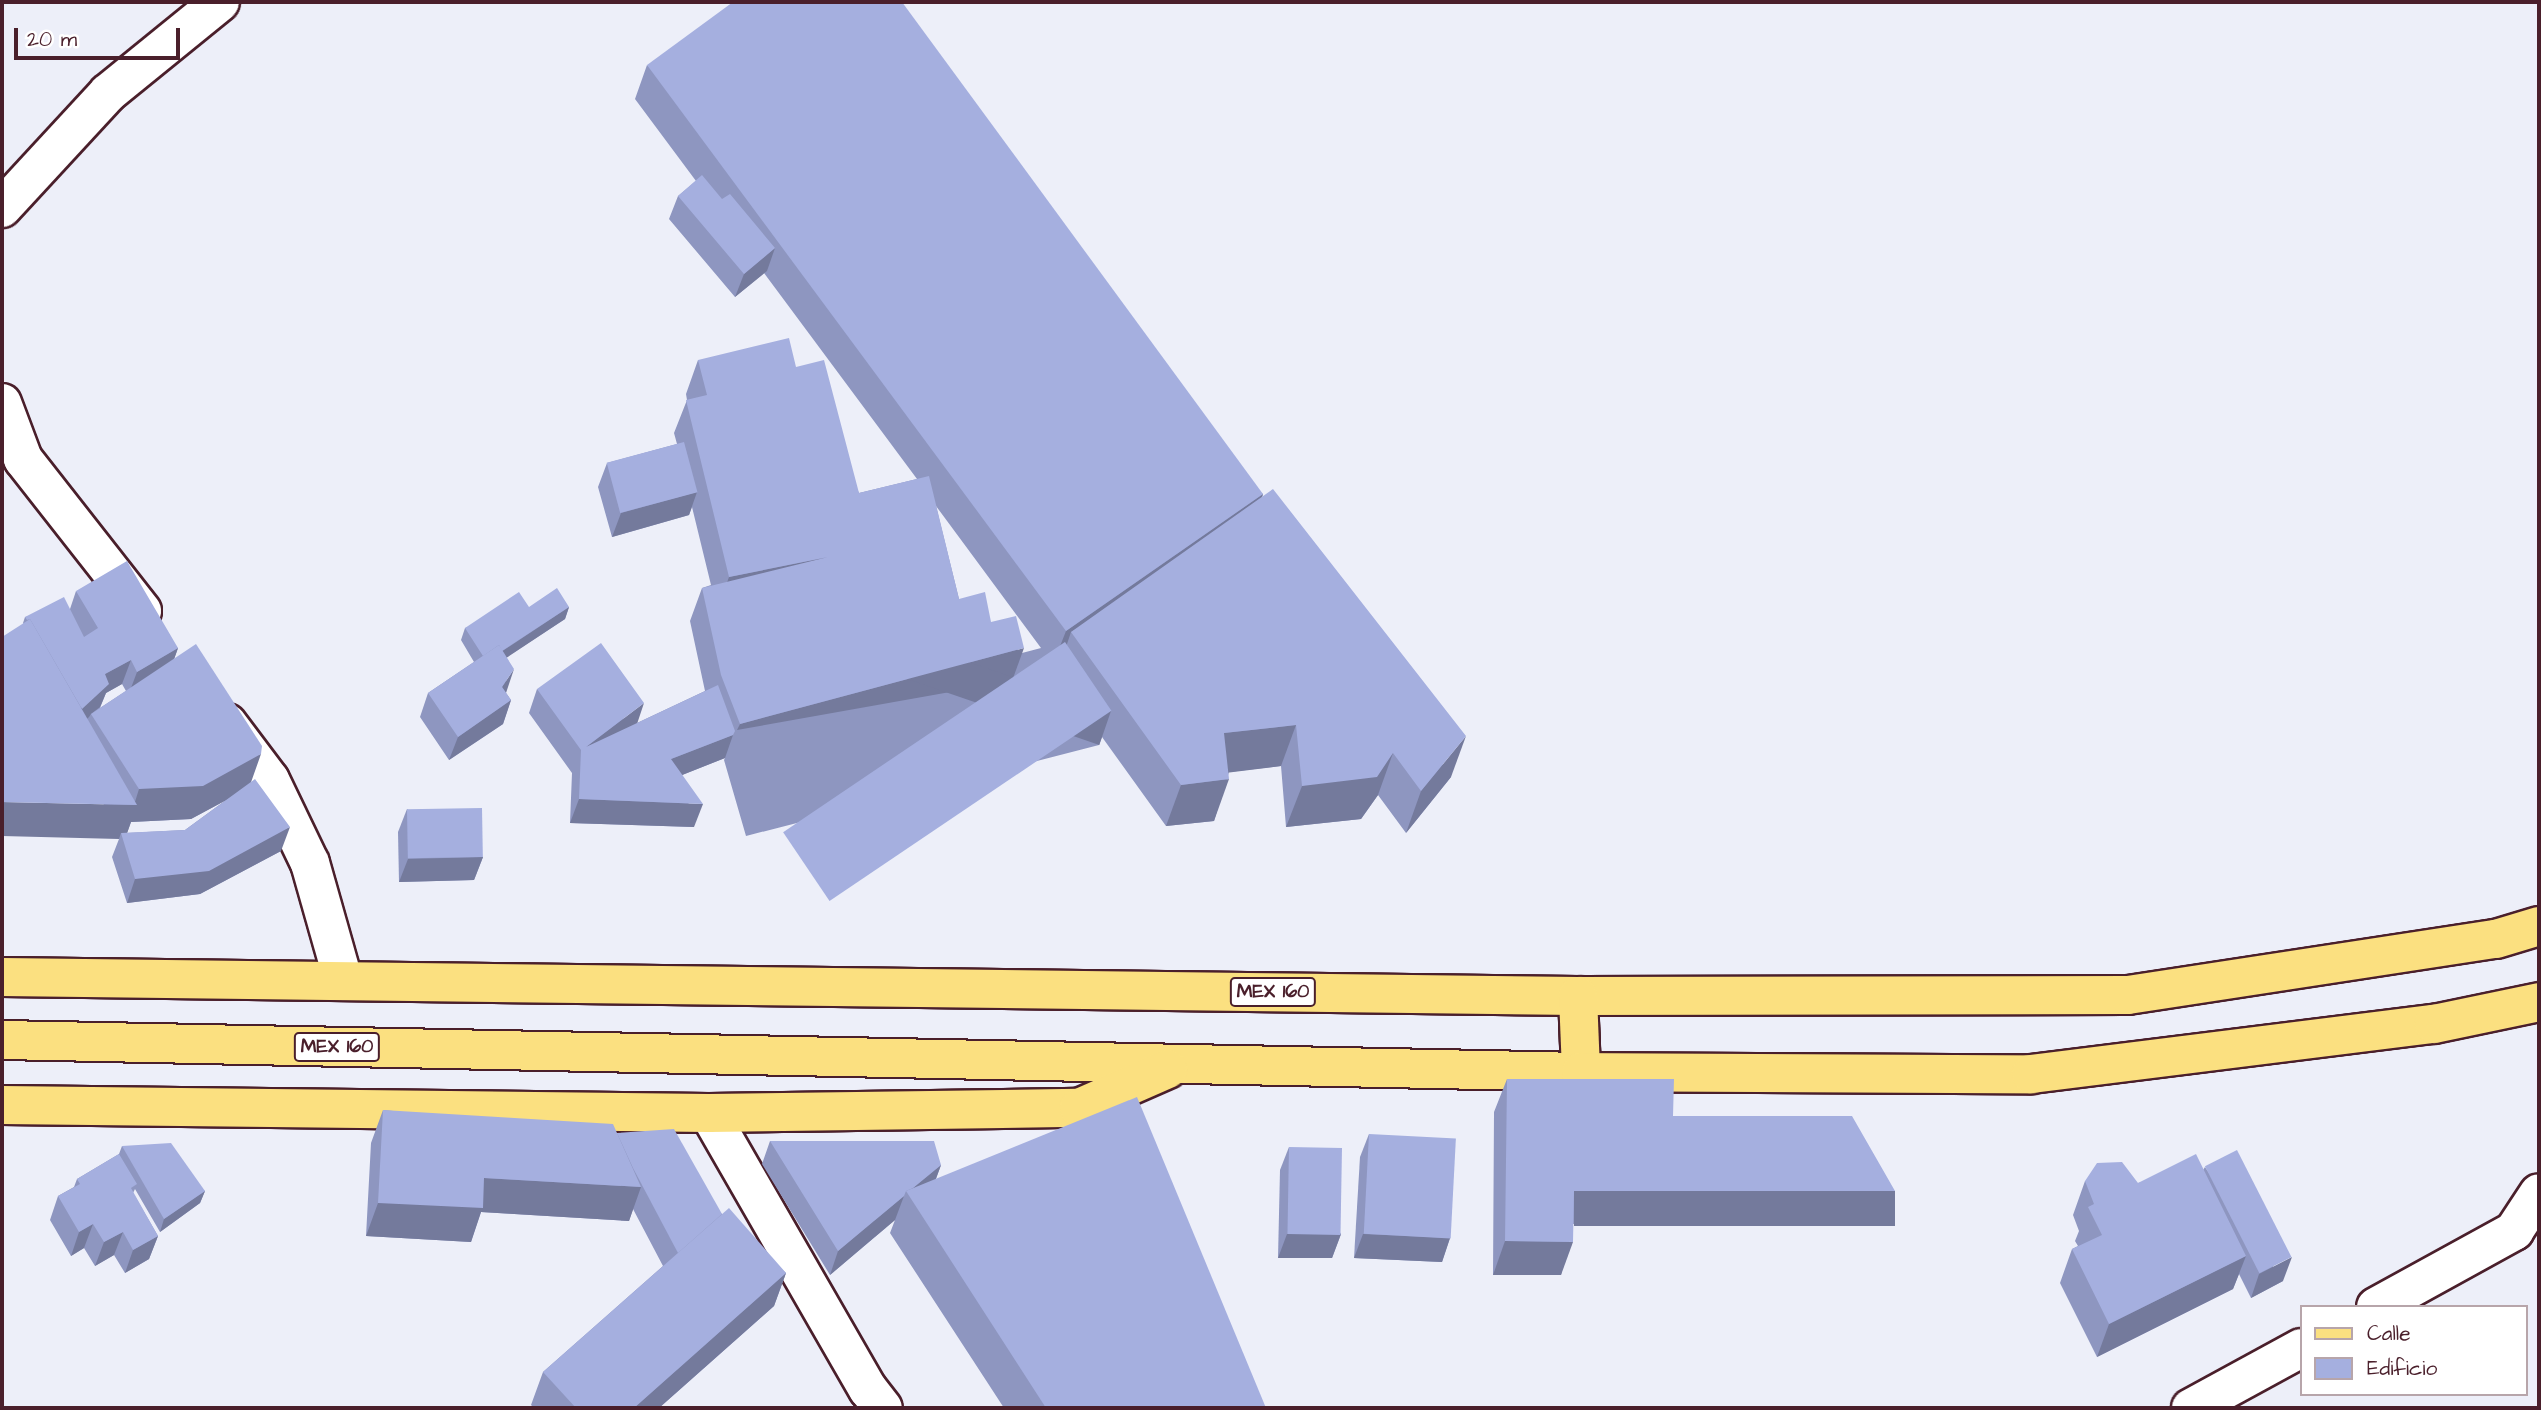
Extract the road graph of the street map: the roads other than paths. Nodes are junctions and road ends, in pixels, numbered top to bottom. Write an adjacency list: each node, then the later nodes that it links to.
1 (220, 2): 2 (street)
2 (2, 208)
3 (2, 403): 4 (street)
4 (164, 640)
5 (205, 694): 8 (street)
6 (2539, 926): 9 (main road, MEX 160)
7 (2, 977): 8 (main road, MEX 160)
8 (343, 980): 9 (main road, MEX 160)
9 (1578, 996): 13 (main road)
10 (2539, 1002): 13 (main road, MEX 160)
11 (2, 1040): 12 (main road, MEX 160)
12 (1181, 1063): 13 (main road, MEX 160); 15 (main road)
13 (1581, 1072)
14 (2, 1105): 15 (main road)
15 (709, 1113): 19 (street)
16 (2539, 1193): 17 (street)
17 (2380, 1305)
18 (2300, 1349): 20 (street)
19 (883, 1408)
20 (2191, 1408)

